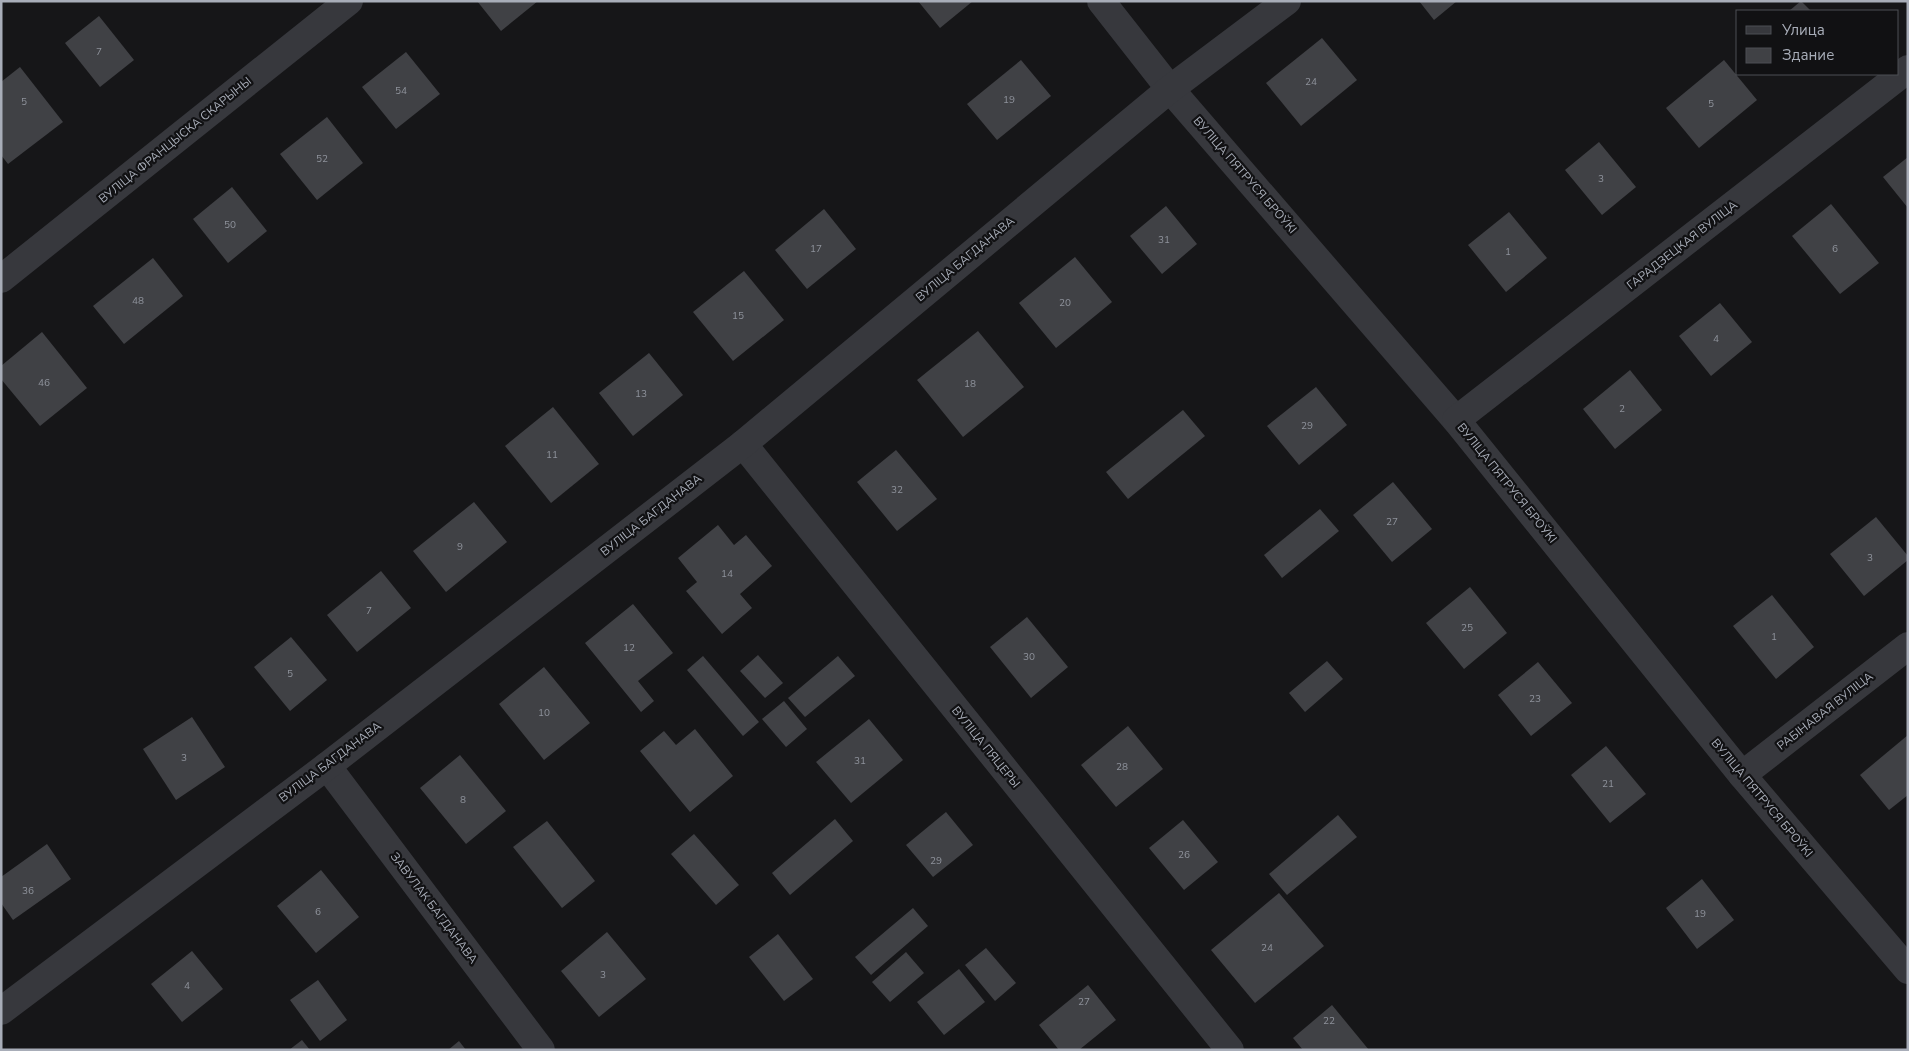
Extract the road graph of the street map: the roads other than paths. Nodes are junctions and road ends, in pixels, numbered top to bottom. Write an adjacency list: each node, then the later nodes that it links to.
1 (349, 1): 6 (street, ВУЛІЦА ФРАНЦЫСКА СКАРЫНЫ)
2 (1101, 1): 5 (street, ВУЛІЦА ПЯТРУСЯ БРОЎКІ)
3 (1287, 1): 5 (street, ВУЛІЦА БАГДАНАВА)
4 (1908, 69): 7 (street, ГАРАДЗЕЦКАЯ ВУЛІЦА)
5 (1170, 88): 7 (street, ВУЛІЦА ПЯТРУСЯ БРОЎКІ); 8 (street, ВУЛІЦА БАГДАНАВА)
6 (1, 279)
7 (1456, 420): 11 (street, ВУЛІЦА ПЯТРУСЯ БРОЎКІ)
8 (743, 444): 10 (street, ВУЛІЦА БАГДАНАВА); 15 (street, ВУЛІЦА ПЯЦЕРЫ)
9 (1908, 646): 11 (street, РАБІНАВАЯ ВУЛІЦА)
10 (327, 766): 13 (street, ВУЛІЦА БАГДАНАВА); 14 (street, ЗАВУЛАК БАГДАНАВА)
11 (1742, 775): 12 (street, ВУЛІЦА ПЯТРУСЯ БРОЎКІ)
12 (1908, 970)
13 (1, 1011)
14 (541, 1050)
15 (1230, 1050)

